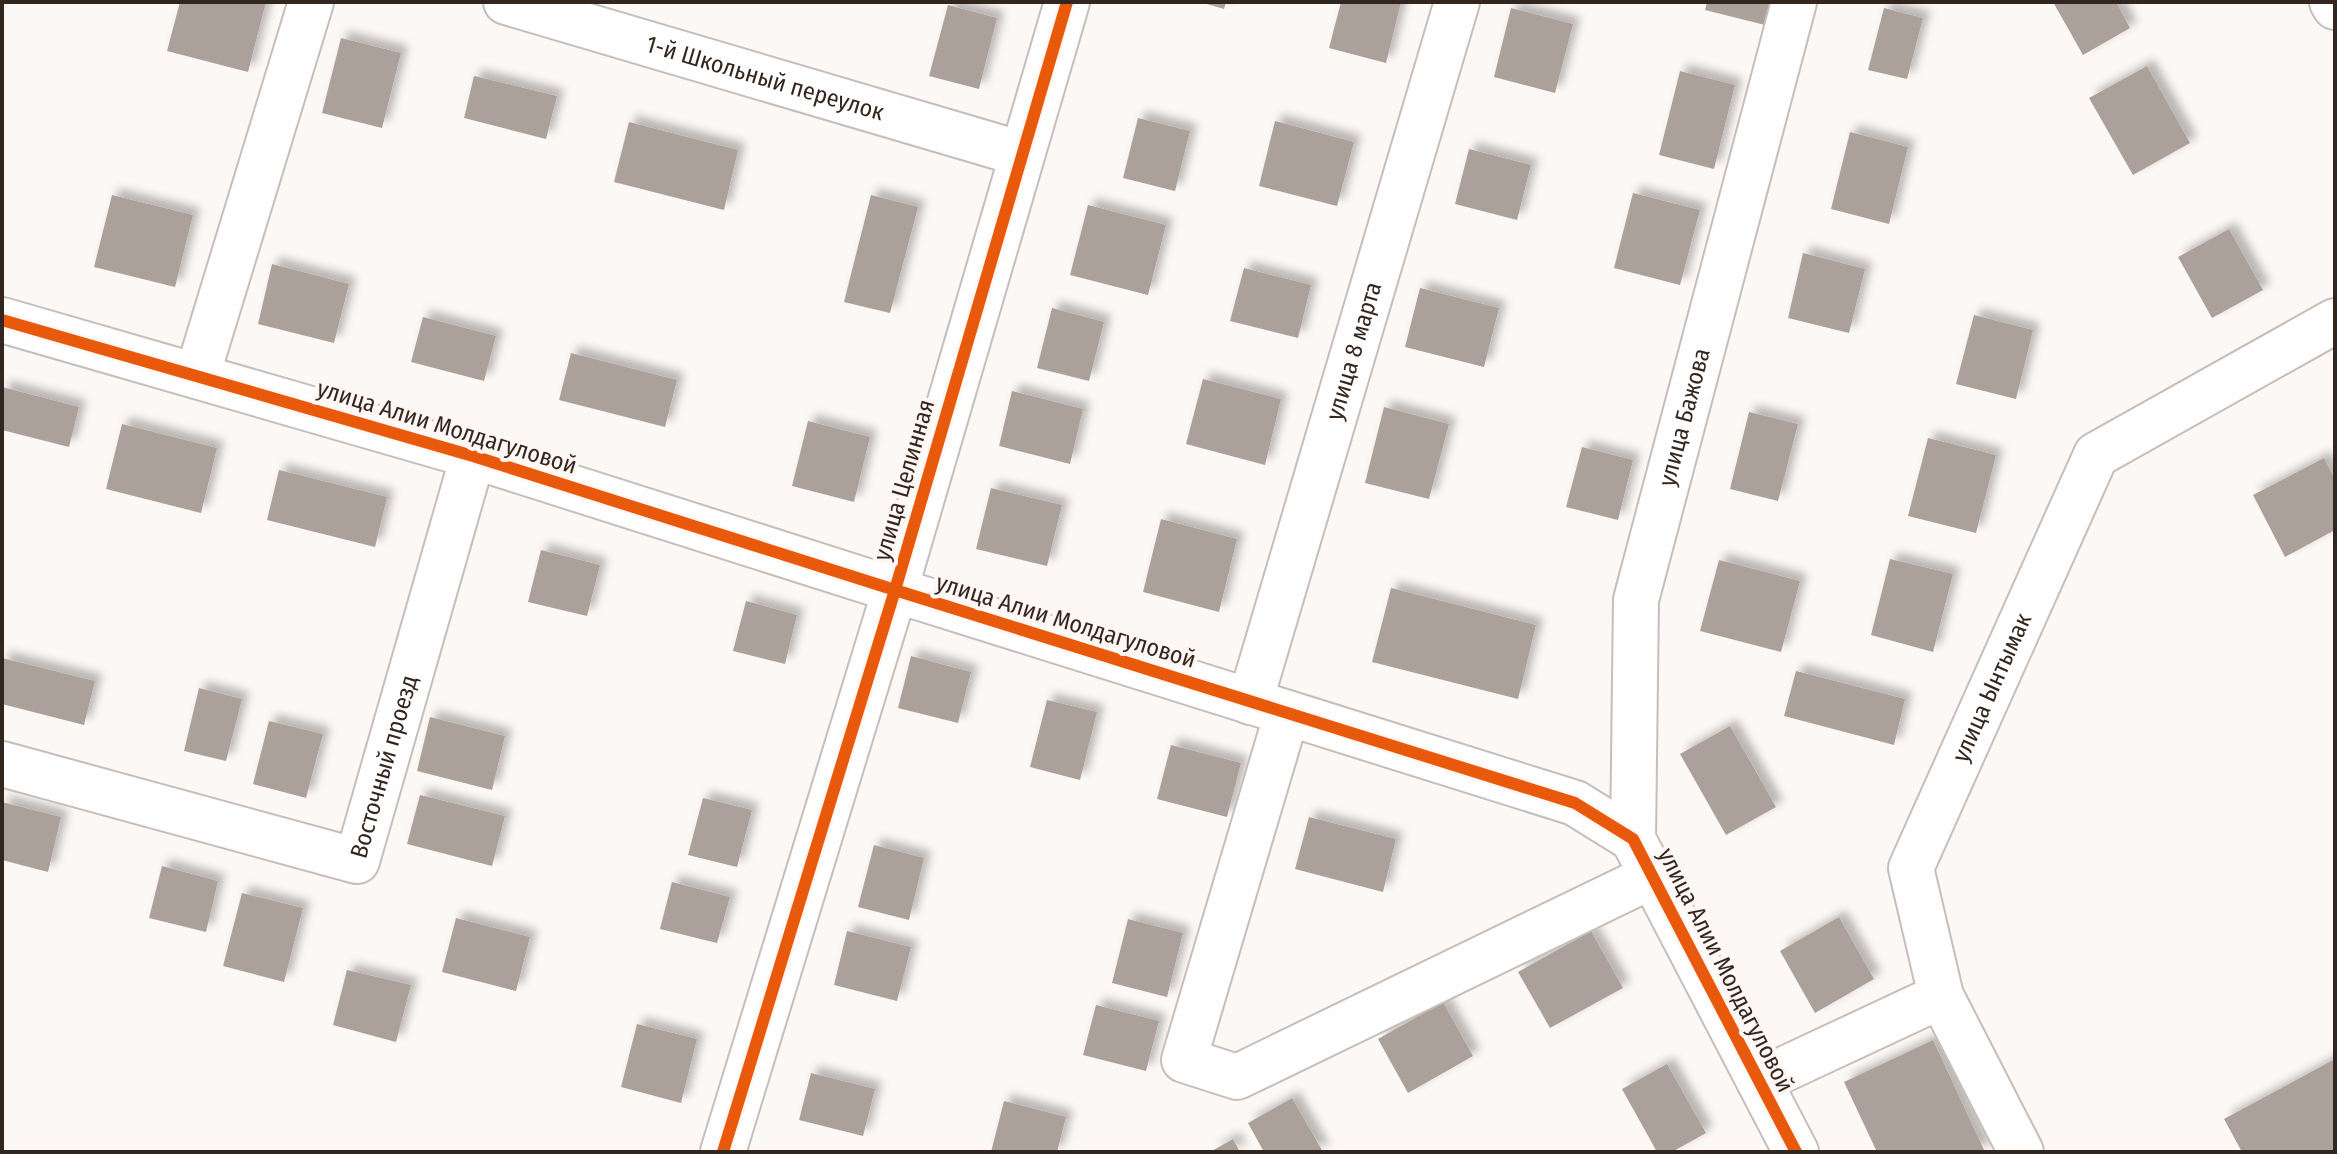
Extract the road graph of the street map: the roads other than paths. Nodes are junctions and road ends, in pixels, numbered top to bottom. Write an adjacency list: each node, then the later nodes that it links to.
1 (311, 2): 9 (street)
2 (506, 2): 6 (street, 1-й Школьный переулок)
3 (1067, 2): 6 (street, улица Целинная)
4 (1457, 2): 12 (street, улица 8 марта)
5 (1794, 2): 14 (street, улица Бажова)
6 (1022, 154): 11 (street, улица Целинная)
7 (2, 320): 9 (street, улица Алии Молдагуловой)
8 (2335, 321): 15 (street, улица Ынтымак)
9 (197, 376): 10 (street, улица Алии Молдагуловой)
10 (473, 456): 11 (street, улица Алии Молдагуловой); 13 (street, Восточный проезд)
11 (895, 590): 12 (street, улица Алии Молдагуловой); 17 (street, улица Целинная)
12 (1268, 707): 14 (street, улица Алии Молдагуловой); 14 (street, улица 8 марта)
13 (2, 764)
14 (1642, 858): 16 (street, улица Алии Молдагуловой)
15 (1941, 996): 16 (street); 19 (street, улица Ынтымак)
16 (1759, 1081): 18 (street, улица Алии Молдагуловой)
17 (723, 1152)
18 (1796, 1152)
19 (2021, 1152)

